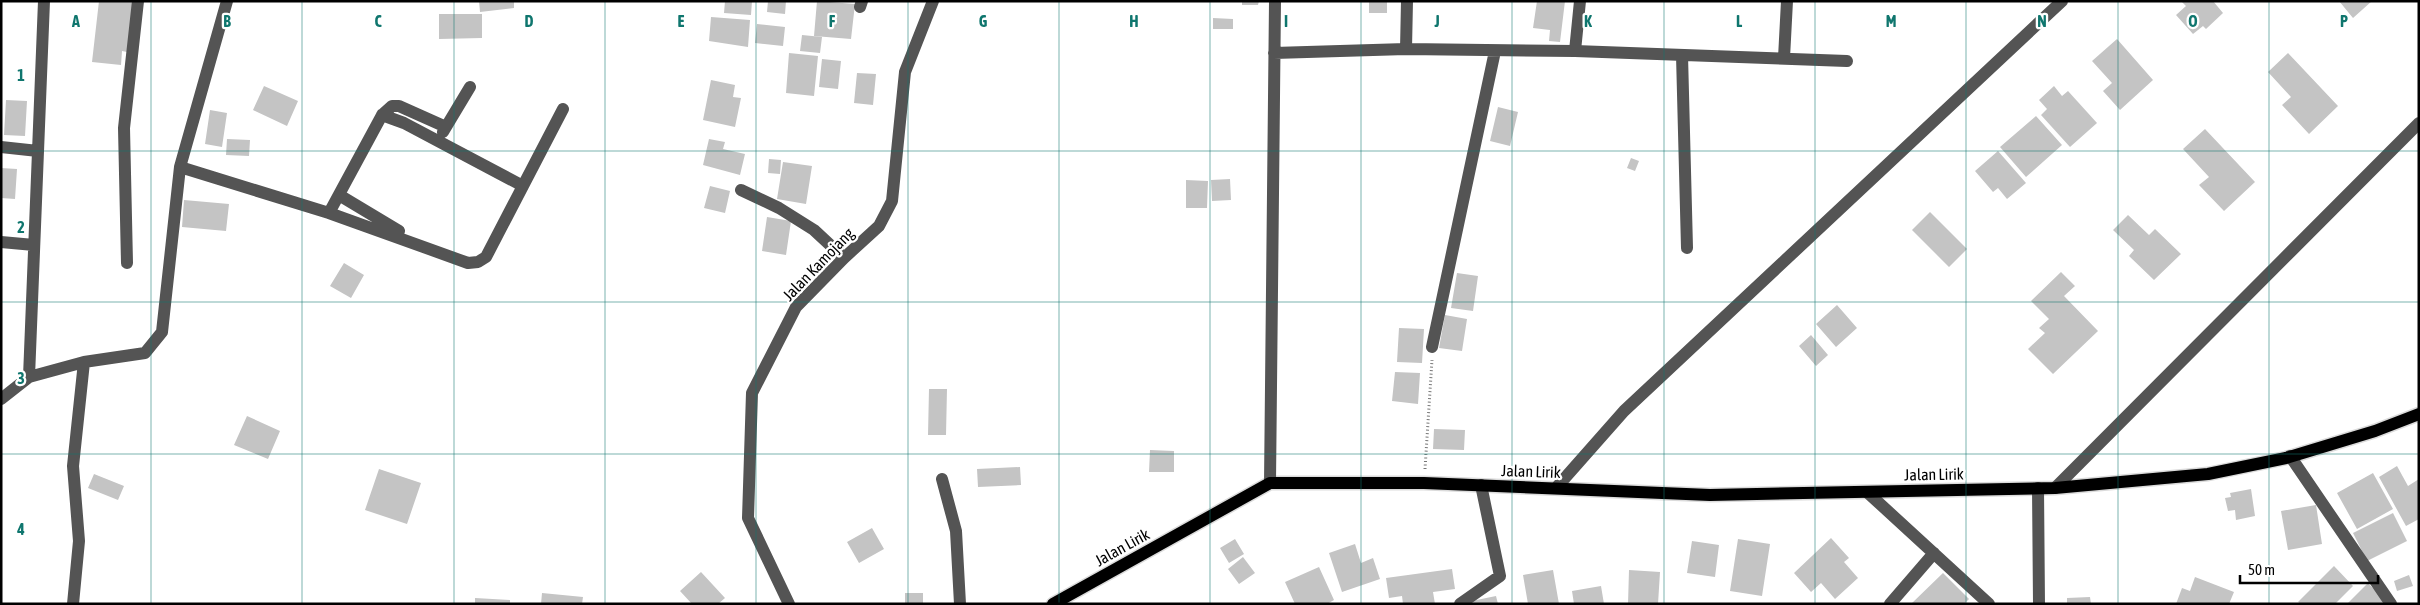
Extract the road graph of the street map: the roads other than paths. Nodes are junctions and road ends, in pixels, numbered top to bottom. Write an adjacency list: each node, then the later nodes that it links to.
1 (44, 1): 24 (street)
2 (138, 1): 35 (street)
3 (228, 1): 25 (street)
4 (933, 1): 34 (street, Jalan Kamojang)
5 (1275, 1): 13 (street)
6 (1407, 1): 10 (street)
7 (1580, 1): 12 (street)
8 (1786, 1): 15 (street)
9 (2062, 1): 45 (street)
10 (1406, 49): 11 (street); 13 (street)
11 (1496, 51): 12 (street); 36 (street)
12 (1575, 51): 14 (street)
13 (1274, 53): 43 (street)
14 (1682, 55): 15 (street); 33 (street)
15 (1784, 58): 16 (street)
16 (1847, 61)
17 (470, 87): 21 (street)
18 (564, 109): 26 (street)
19 (382, 114): 21 (street); 22 (street); 28 (street)
20 (2419, 123): 47 (street)
21 (446, 127): 22 (street)
22 (438, 140): 26 (street)
23 (1, 147): 24 (street)
24 (38, 151): 31 (street)
25 (180, 167): 29 (street); 37 (street)
26 (523, 186): 32 (street)
27 (742, 190): 34 (street)
28 (339, 195): 29 (street); 32 (street)
29 (329, 213): 32 (street)
30 (1, 242): 31 (street)
31 (34, 245): 38 (street)
32 (421, 245)
33 (1687, 248)
34 (844, 258): 51 (street, Jalan Kamojang)
35 (127, 263)
36 (1432, 347)
37 (84, 362): 38 (street); 50 (street)
38 (29, 377): 39 (street)
39 (1, 399)
40 (2419, 414): 41 (main road, Jalan Lirik)
41 (2290, 456): 47 (main road, Jalan Lirik); 58 (street)
42 (942, 478): 52 (street)
43 (1270, 483): 44 (main road, Jalan Lirik); 53 (main road, Jalan Lirik)
44 (1481, 485): 45 (main road, Jalan Lirik); 54 (street)
45 (1556, 488): 48 (main road, Jalan Lirik)
46 (2038, 488): 47 (main road, Jalan Lirik); 48 (main road, Jalan Lirik); 57 (street)
47 (2055, 488)
48 (1867, 492): 49 (street)
49 (1934, 553): 55 (street); 56 (street)
50 (73, 604)
51 (789, 604)
52 (960, 604)
53 (1053, 604)
54 (1460, 604)
55 (1890, 604)
56 (1989, 604)
57 (2039, 604)
58 (2391, 604)

